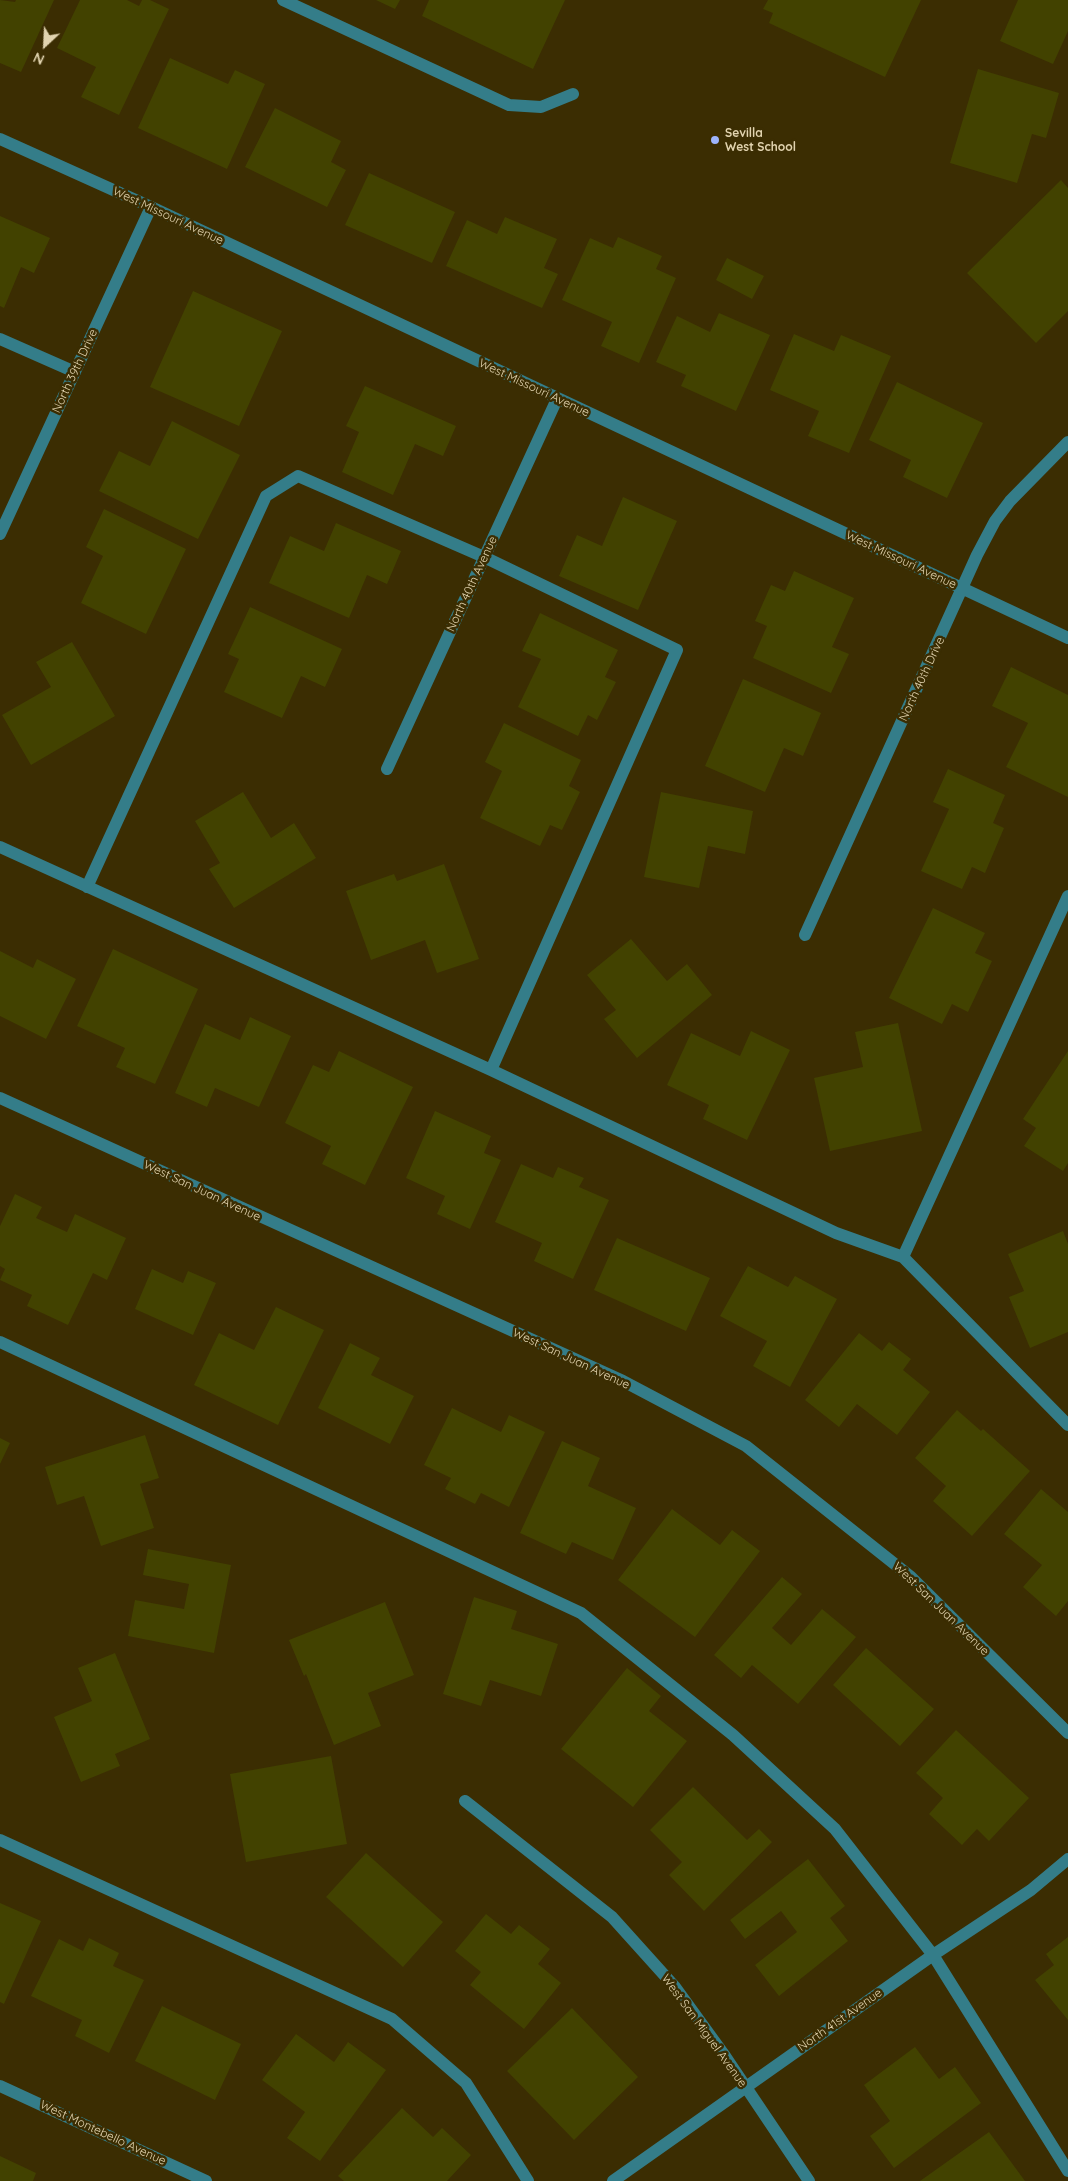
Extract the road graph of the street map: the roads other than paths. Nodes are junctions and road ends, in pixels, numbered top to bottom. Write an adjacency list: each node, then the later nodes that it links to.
1 (283, 0): 2 (street)
2 (573, 94)
3 (0, 139): 4 (street, West Missouri Avenue)
4 (152, 207): 6 (street, North 39th Drive); 7 (street, West Missouri Avenue)
5 (0, 339): 6 (street)
6 (75, 372): 9 (street, North 39th Drive)
7 (558, 399): 10 (street, North 40th Avenue); 11 (street, West Missouri Avenue)
8 (1068, 442): 11 (street, North 40th Drive)
9 (0, 534)
10 (484, 558): 13 (street, North 40th Avenue); 15 (street); 18 (street)
11 (963, 589): 12 (street, West Missouri Avenue); 17 (street, North 40th Drive)
12 (1068, 638)
13 (387, 769)
14 (0, 848): 15 (street)
15 (87, 887): 18 (street)
16 (1068, 896): 20 (street)
17 (805, 935)
18 (491, 1070): 20 (street)
19 (0, 1098): 23 (street, West San Juan Avenue)
20 (903, 1257): 22 (street)
21 (0, 1342): 27 (street)
22 (1068, 1425)
23 (1068, 1733)
24 (465, 1801): 29 (street, West San Miguel Avenue)
25 (0, 1840): 32 (street)
26 (1068, 1859): 27 (street, North 41st Avenue)
27 (933, 1955): 29 (street, North 41st Avenue); 30 (street)
28 (0, 2086): 31 (street, West Montebello Avenue)
29 (745, 2087): 33 (street, North 41st Avenue); 34 (street, West San Miguel Avenue)
30 (1068, 2171)
31 (206, 2181)
32 (528, 2181)
33 (613, 2181)
34 (809, 2181)

